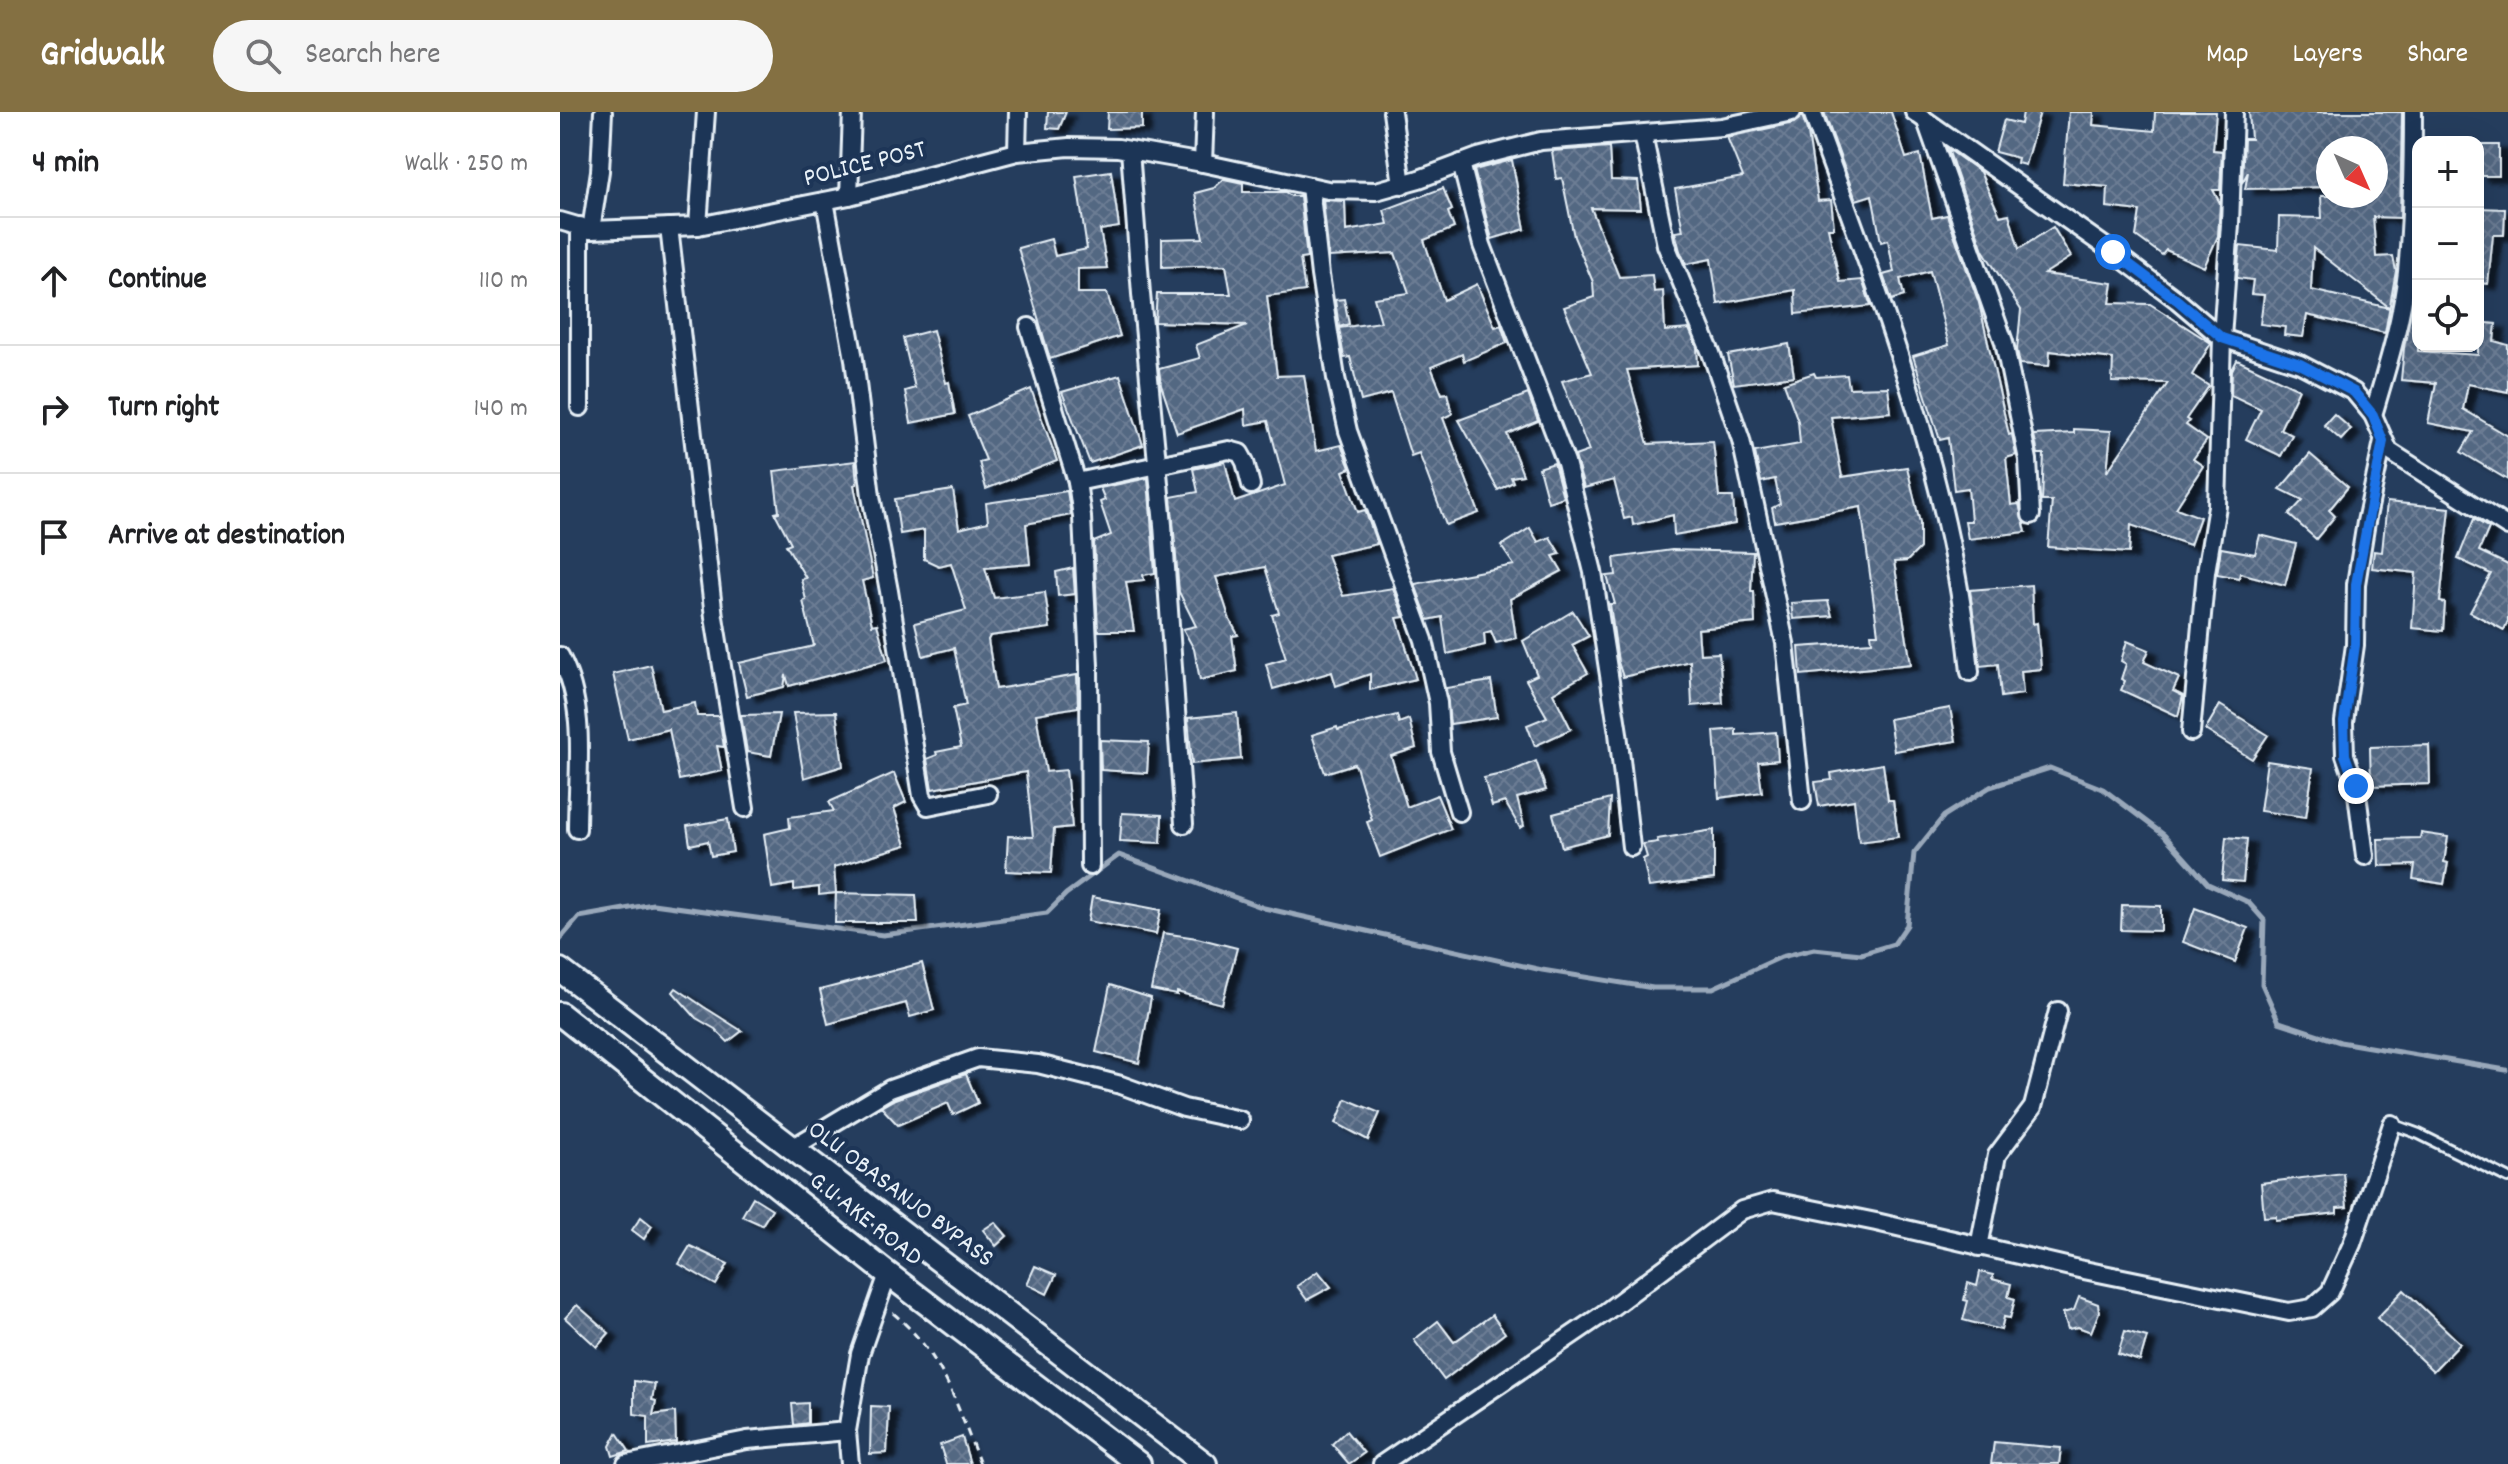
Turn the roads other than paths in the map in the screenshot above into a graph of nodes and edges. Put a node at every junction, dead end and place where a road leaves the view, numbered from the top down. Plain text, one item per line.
1 (603, 112) edge
2 (706, 112) edge
3 (852, 112) edge
4 (1018, 112) edge
5 (1205, 112) edge
6 (1392, 112) edge
7 (1792, 112) edge
8 (1812, 112) edge
9 (2234, 112) edge
10 (2413, 112) edge
11 (1920, 116) edge
12 (1643, 134) junction
13 (1130, 150) junction
14 (1017, 152) junction
15 (1203, 163) junction
16 (1461, 163) junction
17 (1402, 185) junction
18 (1310, 186) junction
19 (849, 196) junction
20 (825, 201) junction
21 (560, 221) edge
22 (698, 226) junction
23 (669, 227) junction
24 (585, 228) junction
25 (1029, 327) dead end
26 (2222, 338) junction
27 (580, 407) dead end
28 (2373, 415) junction
29 (2383, 441) junction
30 (1158, 464) junction
31 (1077, 482) junction
32 (1251, 485) dead end
33 (2031, 515) dead end
34 (2508, 527) edge
35 (560, 656) edge
36 (1970, 672) dead end
37 (2191, 732) dead end
38 (988, 794) dead end
39 (1802, 801) dead end
40 (745, 808) dead end
41 (1459, 812) dead end
42 (1184, 824) dead end
43 (577, 829) dead end
44 (1631, 847) dead end
45 (2365, 856) dead end
46 (1090, 866) dead end
47 (560, 970) edge
48 (2058, 1011) dead end
49 (560, 1014) edge
50 (1240, 1120) dead end
51 (2392, 1124) joint
52 (792, 1148) junction
53 (2508, 1178) edge
54 (1979, 1247) junction
55 (888, 1274) junction
56 (847, 1431) junction
57 (626, 1464) edge
58 (850, 1464) edge
59 (1139, 1464) edge
60 (1205, 1464) edge
61 (1382, 1464) edge

1 - 24 street
2 - 22 street
3 - 19 street
4 - 14 street
5 - 15 street
6 - 17 street
7 - 12 street, POLICE POST
8 - 36 street
9 - 26 street
10 - 28 street
11 - 26 street
11 - 33 street
12 - 16 street, POLICE POST
12 - 39 street
13 - 14 street, POLICE POST
13 - 15 street, POLICE POST
13 - 30 street
14 - 19 street, POLICE POST
15 - 18 street, POLICE POST
16 - 17 street, POLICE POST
16 - 44 street
17 - 18 street, POLICE POST
18 - 41 street
19 - 20 street, POLICE POST
20 - 22 street, POLICE POST
20 - 38 street
21 - 24 street, POLICE POST
22 - 23 street, POLICE POST
23 - 24 street, POLICE POST
23 - 40 street
24 - 27 street
25 - 31 street
26 - 28 street
26 - 37 street
28 - 29 street
29 - 34 street
29 - 45 street
30 - 31 street
30 - 32 street
30 - 42 street
31 - 46 street
35 - 43 street
47 - 52 main road, OLU OBASANJO BYPASS
48 - 54 street
49 - 55 main road, G.U AKE ROAD
50 - 52 street
51 - 53 lane
51 - 54 street
52 - 60 main road, OLU OBASANJO BYPASS
54 - 61 street
55 - 56 street
55 - 59 main road, G.U AKE ROAD
56 - 57 street
56 - 58 street

